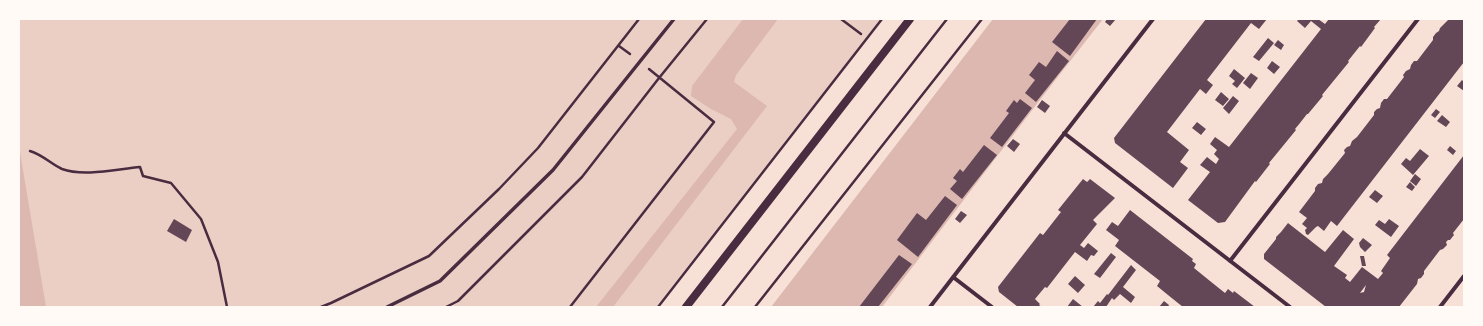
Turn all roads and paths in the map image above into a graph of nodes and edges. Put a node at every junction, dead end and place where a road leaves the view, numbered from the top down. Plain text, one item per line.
1 (639, 19) edge
2 (674, 19) edge
3 (707, 19) edge
4 (841, 19) edge
5 (882, 19) edge
6 (910, 19) edge
7 (947, 19) edge
8 (982, 19) edge
9 (1152, 19) edge
10 (1418, 19) edge
11 (861, 34) dead end
12 (619, 46) junction
13 (640, 61) junction
14 (659, 78) junction
15 (1064, 132) junction
16 (30, 151) dead end
17 (1230, 260) junction
18 (1464, 276) edge
19 (953, 277) junction
20 (227, 307) edge
21 (321, 307) edge
22 (387, 307) edge
23 (446, 307) edge
24 (570, 307) edge
25 (658, 307) edge
26 (686, 307) edge
27 (722, 307) edge
28 (755, 307) edge
29 (930, 307) edge
30 (992, 307) edge
31 (1290, 307) edge
32 (1440, 307) edge

1 - 12 path
2 - 13 street
3 - 14 path
4 - 11 path
5 - 25 path
6 - 26 main road
7 - 27 path
8 - 28 path
9 - 15 street
10 - 17 street
12 - 13 path
12 - 21 path
13 - 14 path
13 - 22 street
14 - 23 path
14 - 24 path
15 - 17 street
15 - 19 street
16 - 20 path
17 - 31 street
18 - 32 street
19 - 29 street
19 - 30 street

